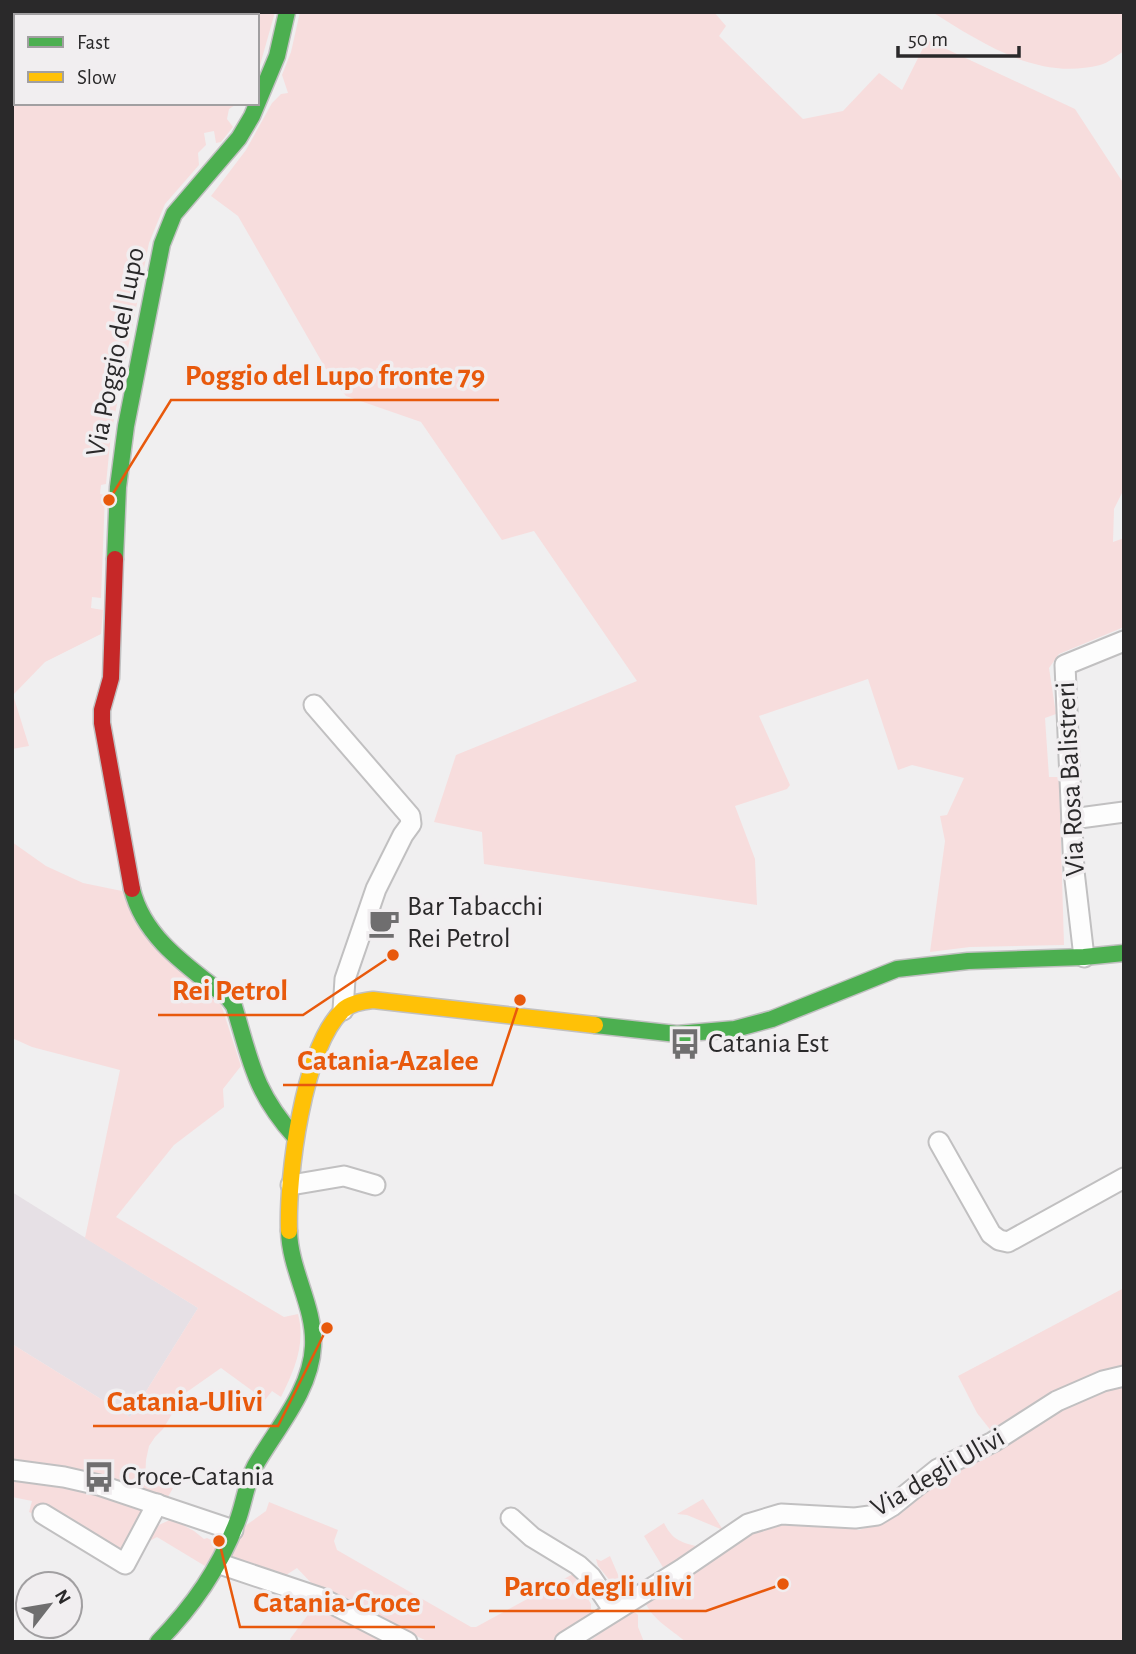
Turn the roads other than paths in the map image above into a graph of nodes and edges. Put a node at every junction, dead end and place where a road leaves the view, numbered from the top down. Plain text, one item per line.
1 (288, 12) edge
2 (259, 101) edge
3 (257, 105) edge
4 (1124, 641) edge
5 (314, 705) dead end
6 (1124, 812) edge
7 (1072, 819) junction
8 (1124, 953) edge
9 (1084, 957) junction
10 (343, 1010) junction
11 (295, 1137) junction
12 (939, 1142) dead end
13 (1124, 1178) edge
14 (291, 1185) junction
15 (375, 1185) dead end
16 (1124, 1376) edge
17 (12, 1470) edge
18 (157, 1504) junction
19 (43, 1514) dead end
20 (511, 1518) dead end
21 (233, 1530) junction
22 (220, 1564) junction
23 (614, 1611) junction
24 (573, 1640) edge
25 (158, 1642) edge
26 (407, 1642) edge

1 - 2 main road, Via Poggio del Lupo
3 - 11 main road, Via Poggio del Lupo
4 - 7 street, Via Rosa Balistreri
5 - 10 street
6 - 7 street
7 - 9 street, Via Rosa Balistreri
8 - 9 main road
9 - 10 main road
10 - 11 main road
11 - 14 main road
12 - 13 street
14 - 15 street
14 - 21 main road
16 - 23 street, Via degli Ulivi
17 - 18 street
18 - 19 street
18 - 21 street
20 - 23 street
21 - 22 main road
22 - 25 main road
22 - 26 street
23 - 24 street, Via degli Ulivi

